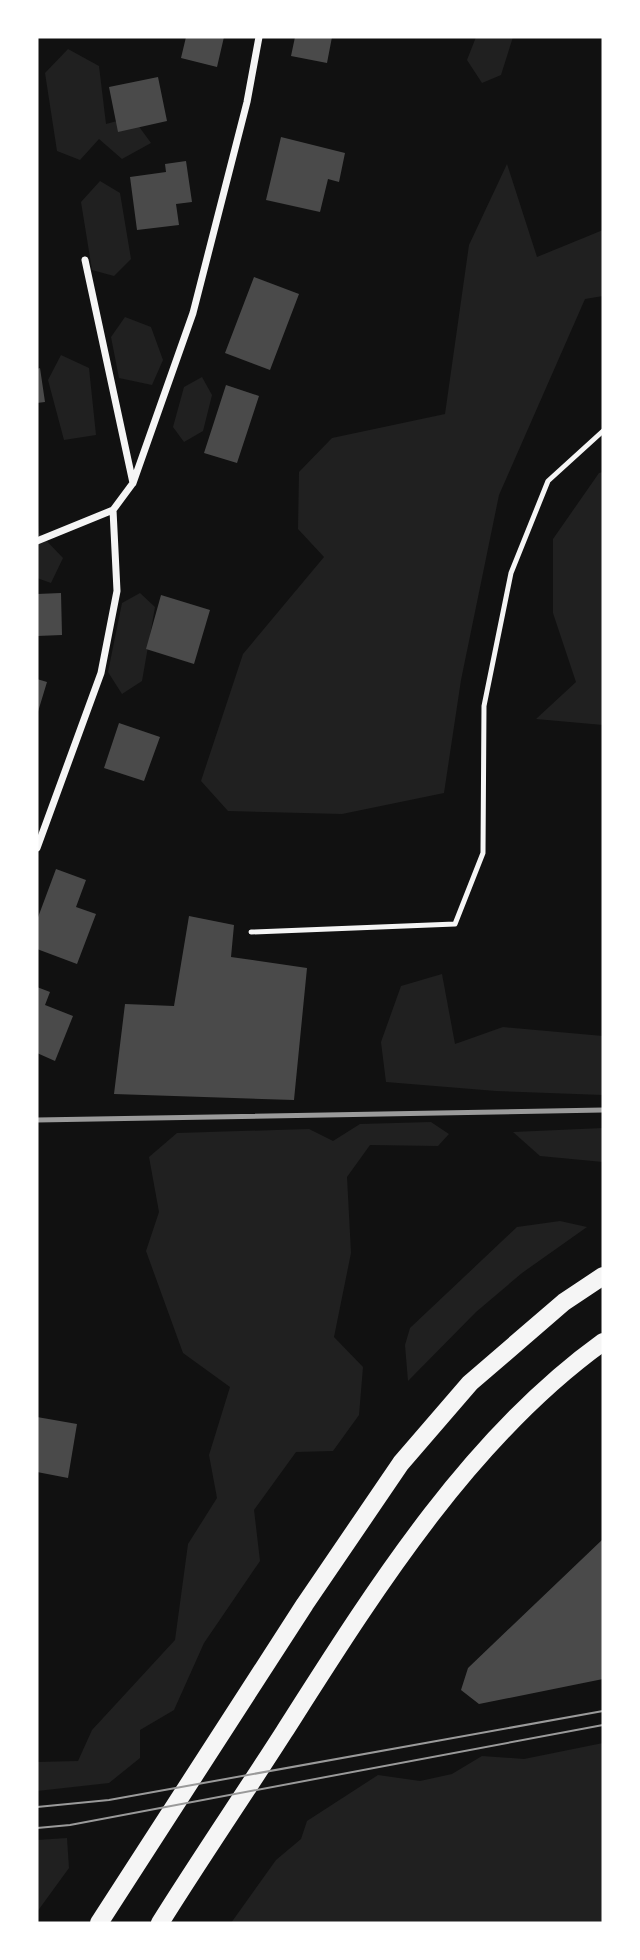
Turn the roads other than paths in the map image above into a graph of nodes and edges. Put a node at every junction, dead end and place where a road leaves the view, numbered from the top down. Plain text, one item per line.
1 (259, 37) edge
2 (85, 260) dead end
3 (603, 431) edge
4 (133, 484) junction
5 (113, 510) junction
6 (37, 541) edge
7 (37, 848) edge
8 (251, 932) dead end
9 (603, 1276) edge
10 (603, 1342) edge
11 (99, 1923) edge
12 (160, 1923) edge

1 - 4 street
2 - 4 street
3 - 8 lane
4 - 5 street
5 - 6 street
5 - 7 street
9 - 11 main road
10 - 12 main road

